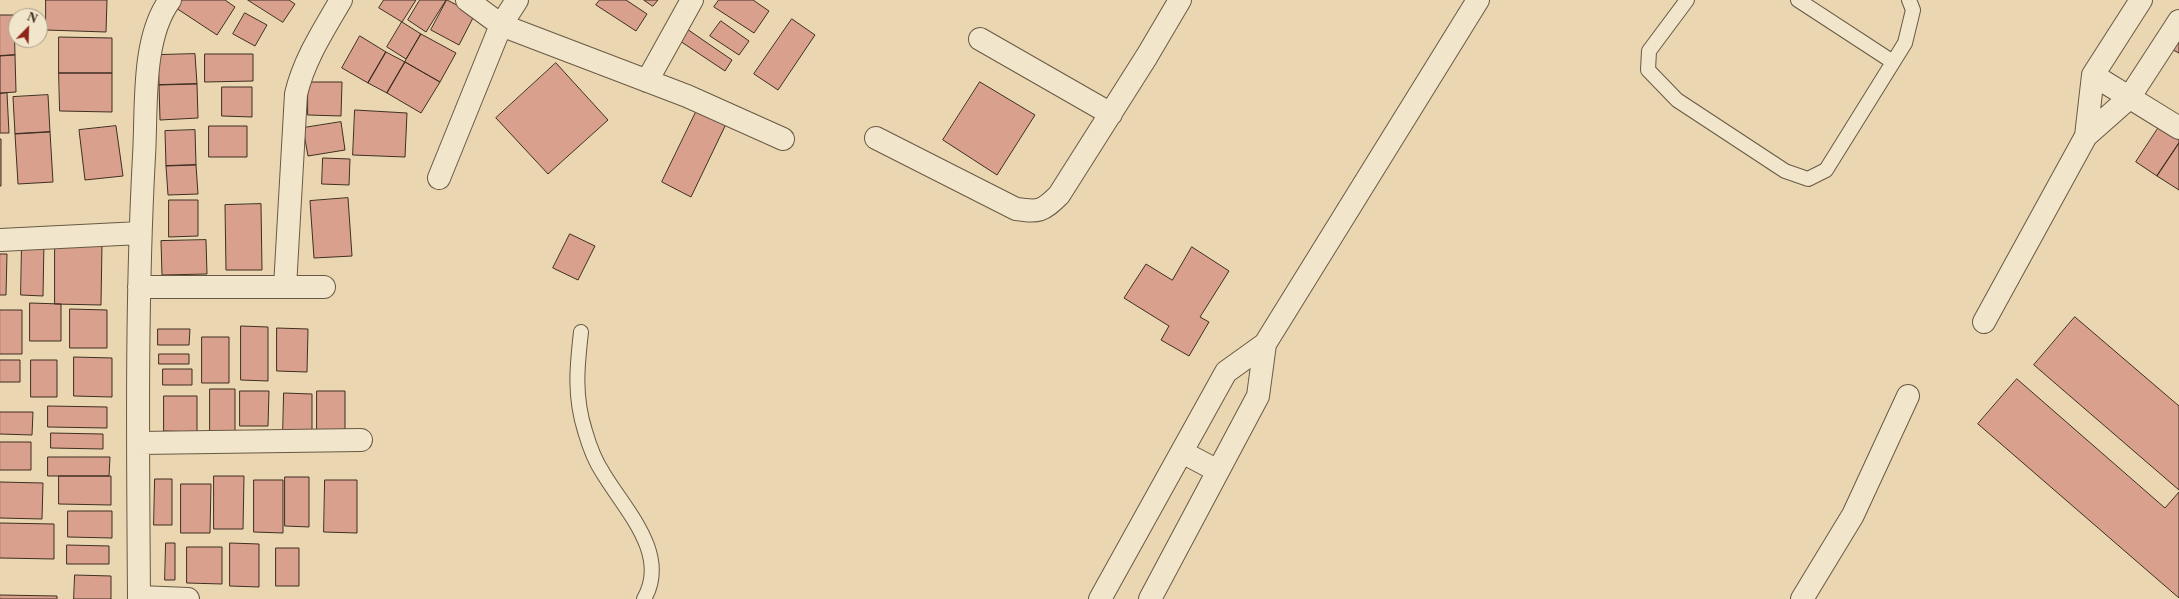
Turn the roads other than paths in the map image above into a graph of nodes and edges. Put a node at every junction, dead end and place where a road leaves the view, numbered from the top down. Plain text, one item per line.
1 (170, 0) edge
2 (341, 0) edge
3 (467, 0) edge
4 (517, 0) edge
5 (692, 0) edge
6 (1180, 0) edge
7 (1478, 0) edge
8 (1687, 0) edge
9 (1798, 0) edge
10 (1909, 0) edge
11 (2141, 0) edge
12 (2179, 21) edge
13 (502, 25) junction
14 (980, 39) dead end
15 (1893, 62) junction
16 (2093, 75) junction
17 (646, 81) junction
18 (2129, 98) junction
19 (1111, 114) junction
20 (2179, 128) edge
21 (2086, 136) junction
22 (876, 138) dead end
23 (783, 139) dead end
24 (439, 178) dead end
25 (140, 233) junction
26 (0, 240) edge
27 (139, 287) junction
28 (285, 287) junction
29 (324, 287) dead end
30 (1984, 322) dead end
31 (581, 332) dead end
32 (1264, 344) junction
33 (1908, 396) dead end
34 (361, 440) dead end
35 (139, 443) junction
36 (1182, 452) junction
37 (1218, 471) junction
38 (139, 598) edge
39 (188, 599) edge
40 (644, 599) edge
41 (1100, 599) edge
42 (1150, 599) edge
43 (1802, 599) edge

1 - 25 street
2 - 28 street
3 - 13 street
4 - 13 street
5 - 17 street
6 - 19 street
7 - 32 street
8 - 15 lane
9 - 15 lane
10 - 15 lane
11 - 16 street
12 - 18 street
13 - 17 street
13 - 24 street
14 - 19 street
16 - 18 street
16 - 21 street
17 - 23 street
18 - 20 street
18 - 21 street
19 - 22 street
21 - 30 street
25 - 26 street
25 - 27 street
27 - 28 street
27 - 35 street
28 - 29 street
31 - 40 lane
32 - 36 street
32 - 37 street
33 - 43 street
34 - 35 street
35 - 38 street
36 - 37 street
36 - 41 street
37 - 42 street
38 - 39 street

